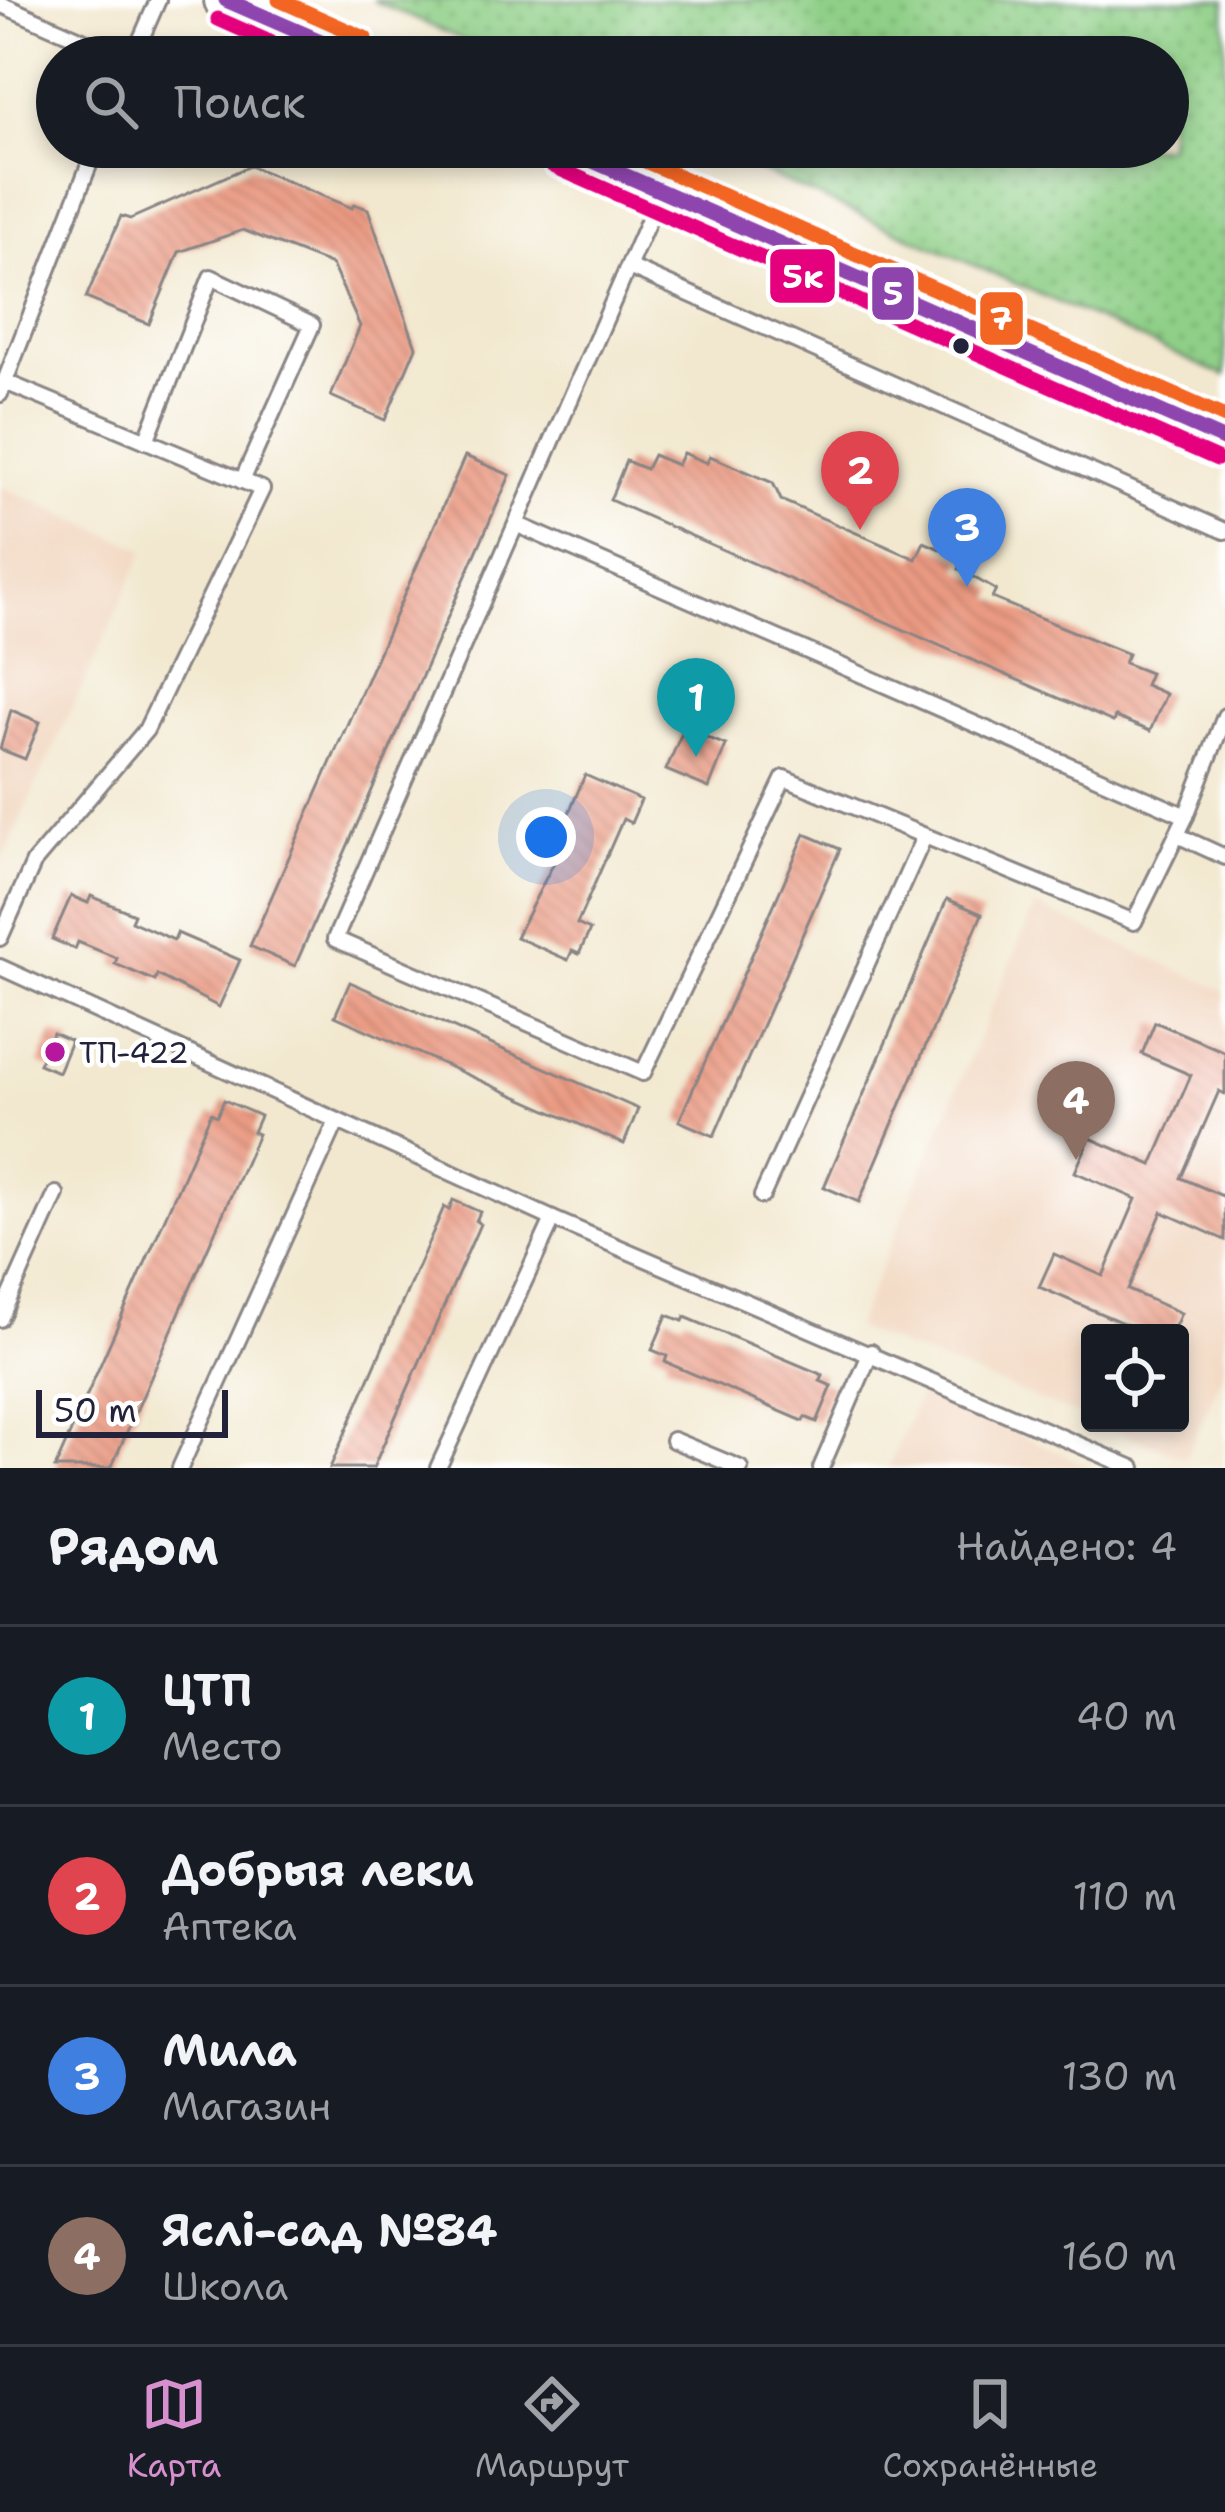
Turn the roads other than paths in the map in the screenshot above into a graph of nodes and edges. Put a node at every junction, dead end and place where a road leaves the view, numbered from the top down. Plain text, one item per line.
1 (158, 0) edge
2 (226, 0) edge
3 (0, 4) edge
4 (73, 36) edge
5 (143, 36) edge
6 (308, 36) edge
7 (88, 168) edge
8 (609, 168) edge
9 (661, 191) junction
10 (629, 267) junction
11 (2, 388) edge
12 (1225, 440) edge
13 (146, 441) junction
14 (242, 481) junction
15 (518, 525) junction
16 (1225, 531) edge
17 (1225, 716) edge
18 (1186, 816) junction
19 (1177, 835) junction
20 (924, 837) junction
21 (1225, 857) edge
22 (0, 938) edge
23 (0, 967) edge
24 (338, 1121) junction
25 (56, 1194) dead end
26 (762, 1196) dead end
27 (553, 1219) junction
28 (0, 1319) edge
29 (871, 1352) junction
30 (673, 1440) dead end
31 (180, 1468) edge
32 (438, 1468) edge
33 (740, 1468) edge
34 (821, 1468) edge
35 (1133, 1468) edge

1 - 5 lane
2 - 6 main road
3 - 4 lane
7 - 11 lane
8 - 9 main road
9 - 10 lane
9 - 12 main road
10 - 15 lane
10 - 16 lane
11 - 13 lane
13 - 14 lane
13 - 14 lane
14 - 22 lane
15 - 18 lane
15 - 20 lane
17 - 18 lane
18 - 19 lane
19 - 20 lane
19 - 21 lane
20 - 26 lane
23 - 24 lane
24 - 27 lane
24 - 31 lane
25 - 28 lane
27 - 29 lane
27 - 32 lane
29 - 34 lane
29 - 35 lane
30 - 33 lane

